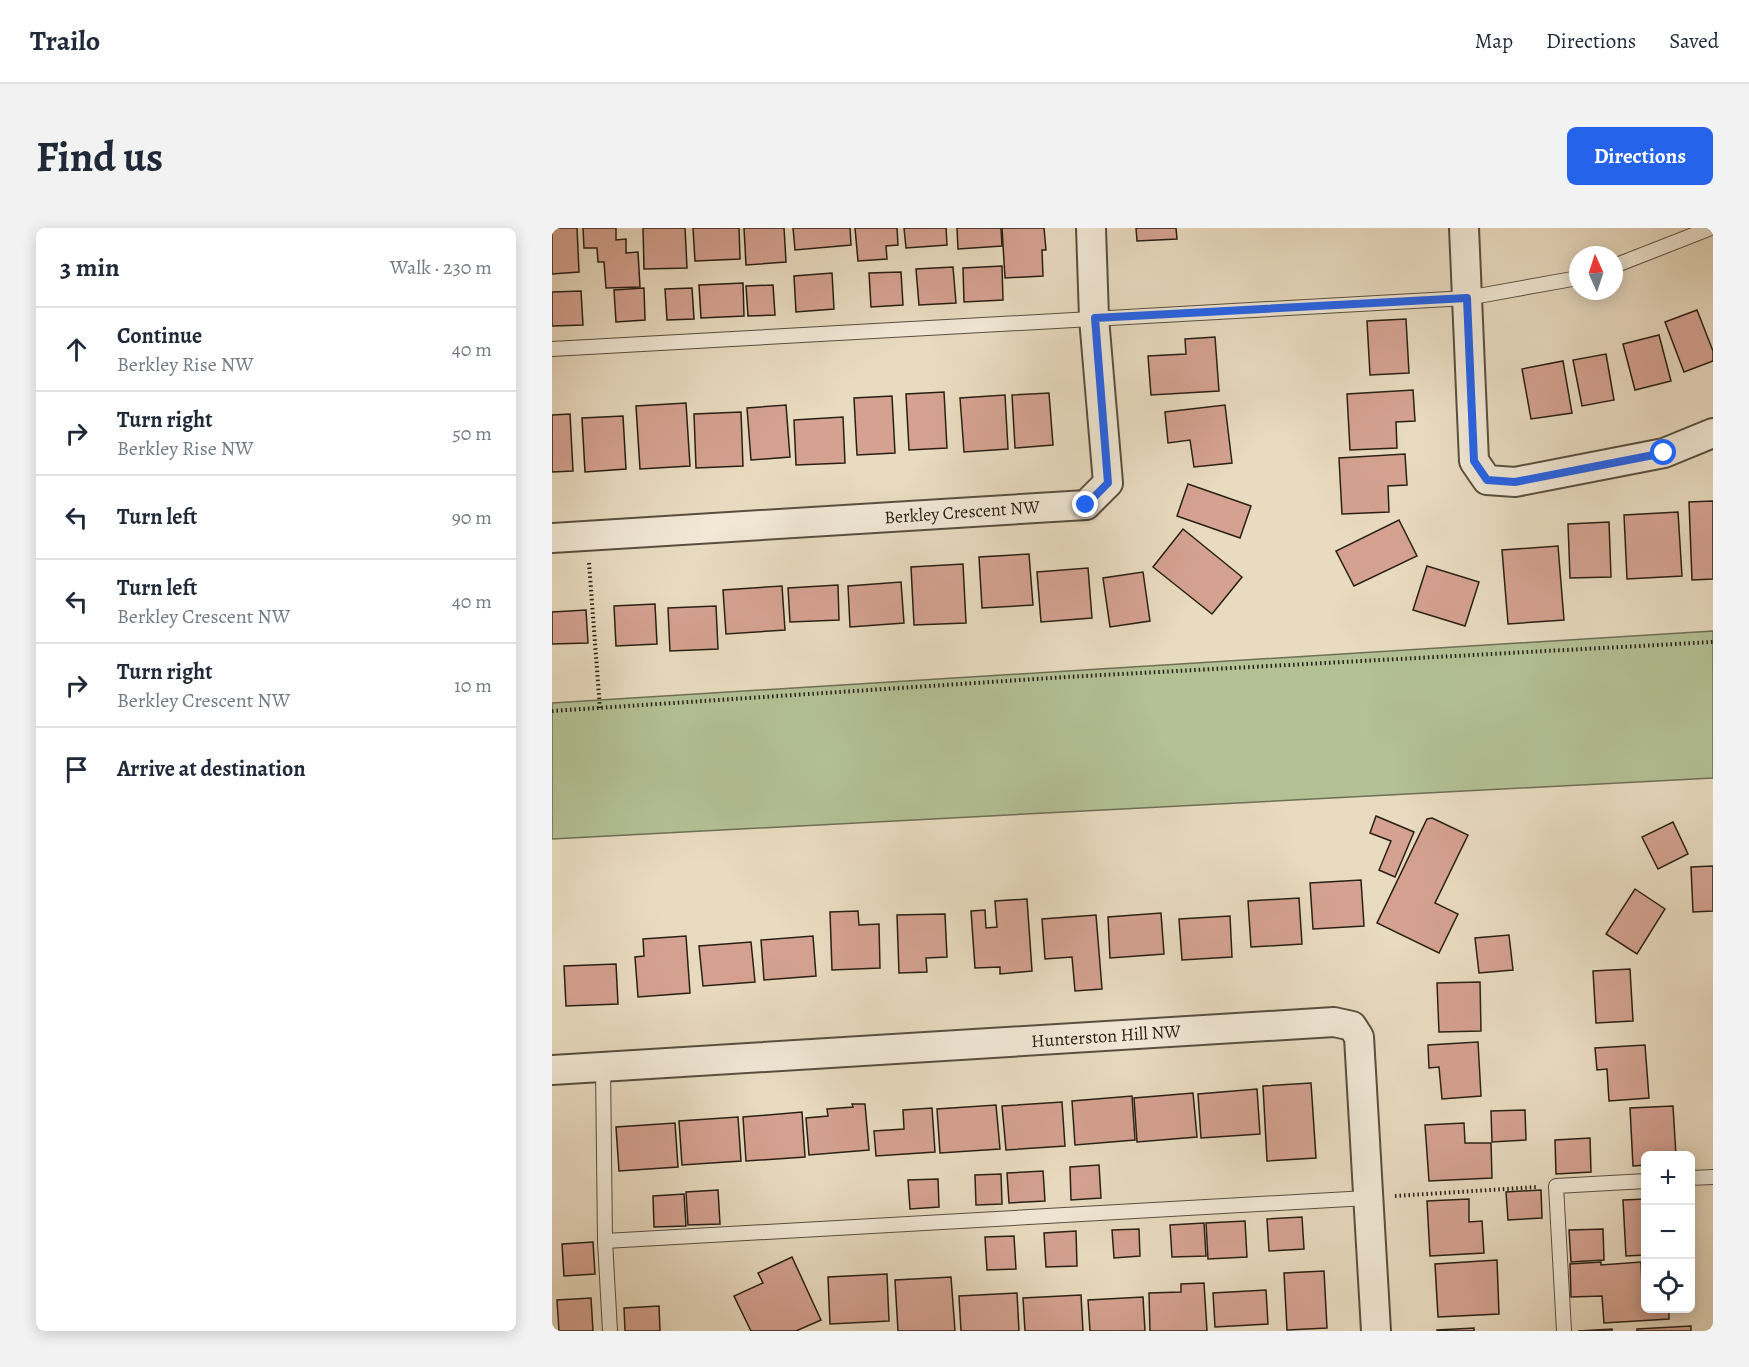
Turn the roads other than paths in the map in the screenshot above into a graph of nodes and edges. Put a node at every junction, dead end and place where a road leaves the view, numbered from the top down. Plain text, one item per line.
1 (1091, 228) edge
2 (1464, 228) edge
3 (1711, 228) edge
4 (1623, 262) edge
5 (1569, 280) edge
6 (1467, 298) junction
7 (1095, 318) junction
8 (552, 349) edge
9 (1713, 433) edge
10 (552, 538) edge
11 (603, 1067) junction
12 (552, 1070) edge
13 (1713, 1177) edge
14 (1695, 1178) edge
15 (1641, 1181) edge
16 (1368, 1198) junction
17 (605, 1241) junction
18 (610, 1331) edge
19 (1376, 1331) edge
20 (1564, 1331) edge

1 - 7 street, Berkley Crescent NW
2 - 6 street
3 - 4 lane
5 - 6 lane
6 - 7 lane
6 - 9 street
7 - 8 lane
7 - 10 street, Berkley Crescent NW
11 - 12 street, Hunterston Hill NW
11 - 16 street, Hunterston Hill NW
11 - 17 lane
13 - 14 lane
15 - 20 lane
16 - 17 lane
16 - 19 street, Hunterston Hill NW
17 - 18 lane

